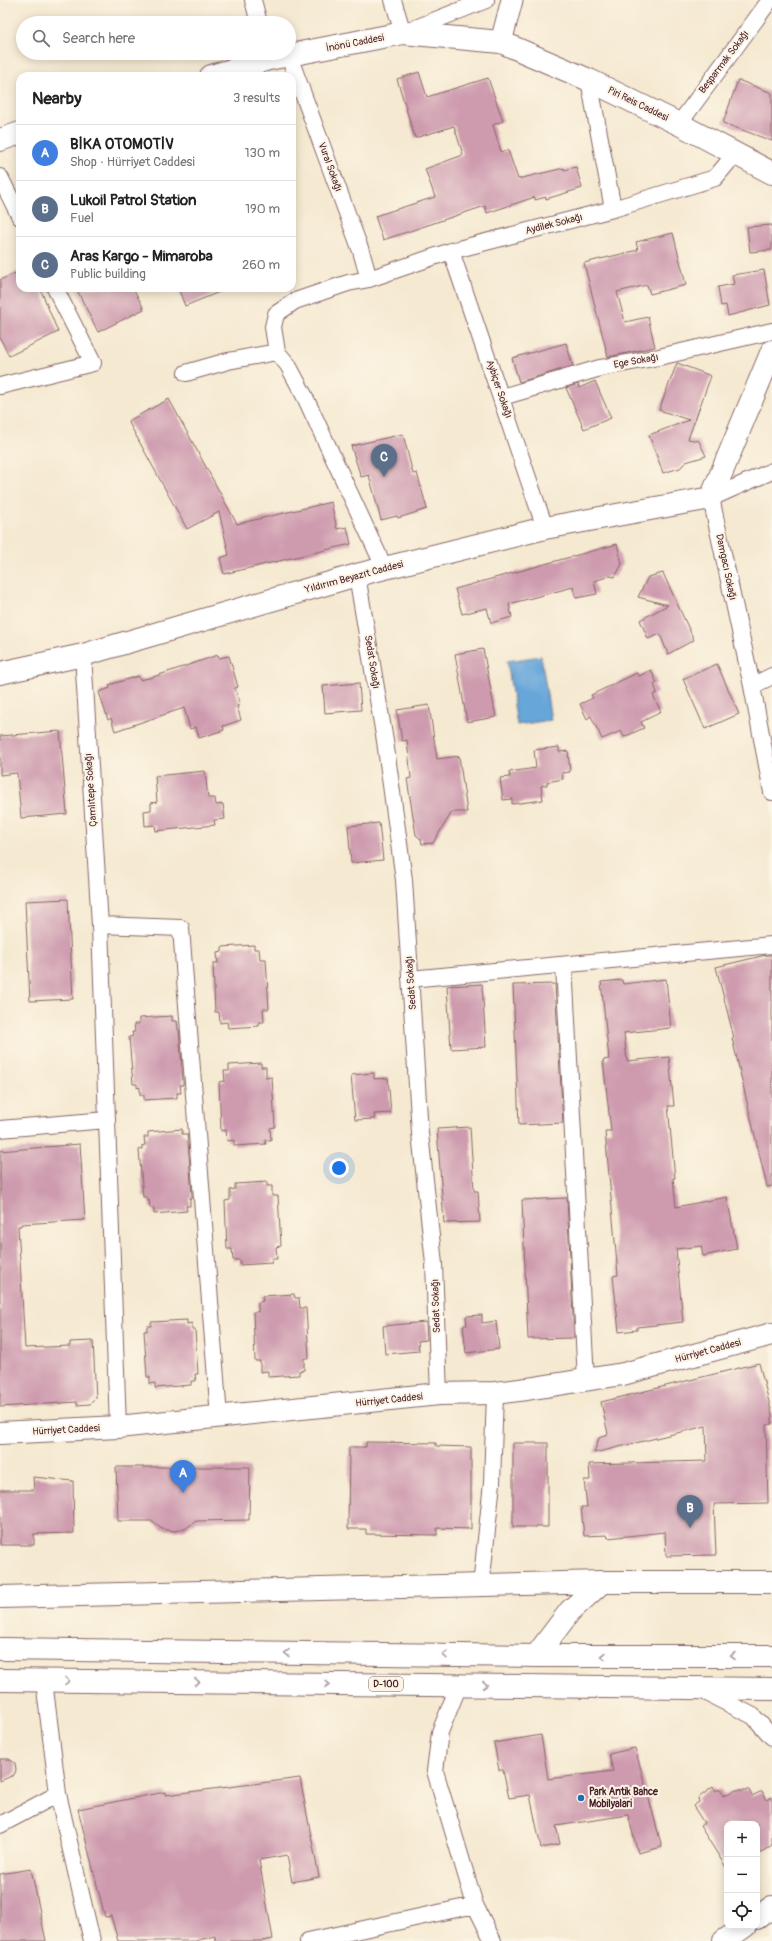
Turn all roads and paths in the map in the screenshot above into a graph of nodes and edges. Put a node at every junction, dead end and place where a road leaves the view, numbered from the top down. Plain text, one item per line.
1 (253, 0) edge
2 (393, 0) edge
3 (486, 0) edge
4 (512, 0) edge
5 (770, 0) edge
6 (257, 16) edge
7 (403, 33) junction
8 (501, 42) junction
9 (296, 52) edge
10 (262, 60) edge
11 (277, 60) edge
12 (224, 72) edge
13 (282, 72) edge
14 (589, 80) junction
15 (296, 104) edge
16 (679, 124) junction
17 (16, 134) edge
18 (0, 140) edge
19 (735, 154) junction
20 (772, 174) edge
21 (0, 177) edge
22 (16, 209) edge
23 (613, 209) junction
24 (451, 251) junction
25 (369, 279) junction
26 (58, 292) edge
27 (772, 332) edge
28 (772, 351) edge
29 (278, 352) junction
30 (186, 373) dead end
31 (0, 386) edge
32 (502, 397) junction
33 (772, 471) edge
34 (711, 498) junction
35 (545, 528) junction
36 (385, 569) junction
37 (357, 575) junction
38 (83, 655) junction
39 (0, 673) edge
40 (772, 676) edge
41 (752, 686) junction
42 (758, 720) junction
43 (772, 728) edge
44 (772, 792) edge
45 (100, 925) junction
46 (772, 945) edge
47 (564, 965) junction
48 (410, 979) junction
49 (107, 1120) junction
50 (0, 1129) edge
51 (772, 1334) edge
52 (586, 1380) junction
53 (496, 1393) junction
54 (439, 1394) junction
55 (220, 1417) junction
56 (118, 1427) junction
57 (0, 1433) edge
58 (602, 1582) junction
59 (772, 1582) edge
60 (481, 1586) junction
61 (0, 1597) edge
62 (0, 1649) edge
63 (536, 1656) junction
64 (772, 1656) edge
65 (0, 1680) edge
66 (44, 1681) junction
67 (459, 1685) junction
68 (697, 1688) junction
69 (772, 1689) edge
70 (772, 1737) edge
71 (58, 1794) junction
72 (0, 1825) edge
73 (475, 1905) junction
74 (772, 1907) edge
75 (760, 1916) edge
76 (741, 1929) edge
77 (92, 1941) edge
78 (308, 1941) edge
79 (493, 1941) edge
80 (724, 1941) edge

1 - 6 street
2 - 7 street
3 - 7 street
4 - 8 street
5 - 16 street, Beşparmak Sokağı
7 - 8 main road, İnönü Caddesi
7 - 9 main road, İnönü Caddesi
8 - 14 main road, Piri Reis Caddesi
10 - 12 main road, İnönü Caddesi
11 - 13 street, Vural Sokağı
14 - 16 main road, Piri Reis Caddesi
14 - 23 street
15 - 25 street, Vural Sokağı
16 - 19 main road, Piri Reis Caddesi
17 - 18 main road
19 - 20 main road, Piri Reis Caddesi
19 - 23 street, Aydilek Sokağı
21 - 22 street
23 - 24 street, Aydilek Sokağı
24 - 25 street, Aydilek Sokağı
24 - 32 street, Aybiçer Sokağı
25 - 29 street, Aydilek Sokağı
26 - 31 street
27 - 32 street, Ege Sokağı
28 - 34 main road
29 - 30 street
29 - 36 street
32 - 35 street, Aybiçer Sokağı
33 - 34 street
34 - 35 main road, Yıldırım Beyazıt Caddesi
34 - 41 street, Damgacı Sokağı
35 - 36 main road, Yıldırım Beyazıt Caddesi
36 - 37 main road, Yıldırım Beyazıt Caddesi
37 - 38 main road, Yıldırım Beyazıt Caddesi
37 - 48 street, Sedat Sokağı
38 - 39 main road, Yıldırım Beyazıt Caddesi
38 - 45 street, Çamlıtepe Sokağı
40 - 41 street
41 - 42 street, Damgacı Sokağı
42 - 43 street
42 - 44 street, Damgacı Sokağı
45 - 49 street, Çamlıtepe Sokağı
45 - 55 street
46 - 47 street
47 - 48 street
47 - 52 street
48 - 54 street, Sedat Sokağı
49 - 50 street
49 - 56 street, Çamlıtepe Sokağı
51 - 52 main road, Hürriyet Caddesi
52 - 53 main road, Hürriyet Caddesi
53 - 54 main road, Hürriyet Caddesi
53 - 60 street
54 - 55 main road, Hürriyet Caddesi
55 - 56 main road, Hürriyet Caddesi
56 - 57 main road, Hürriyet Caddesi
58 - 59 main road
58 - 60 main road
58 - 63 main road
60 - 61 main road
63 -> 62 main road
64 -> 63 main road
65 - 66 main road, D-100
66 -> 67 main road, D-100
66 - 71 street
67 -> 68 main road, D-100
67 - 73 street
68 - 69 main road, D-100
68 - 70 street
71 - 72 street
71 - 77 street
73 - 78 street
73 - 79 street
74 - 75 main road
76 - 80 main road

